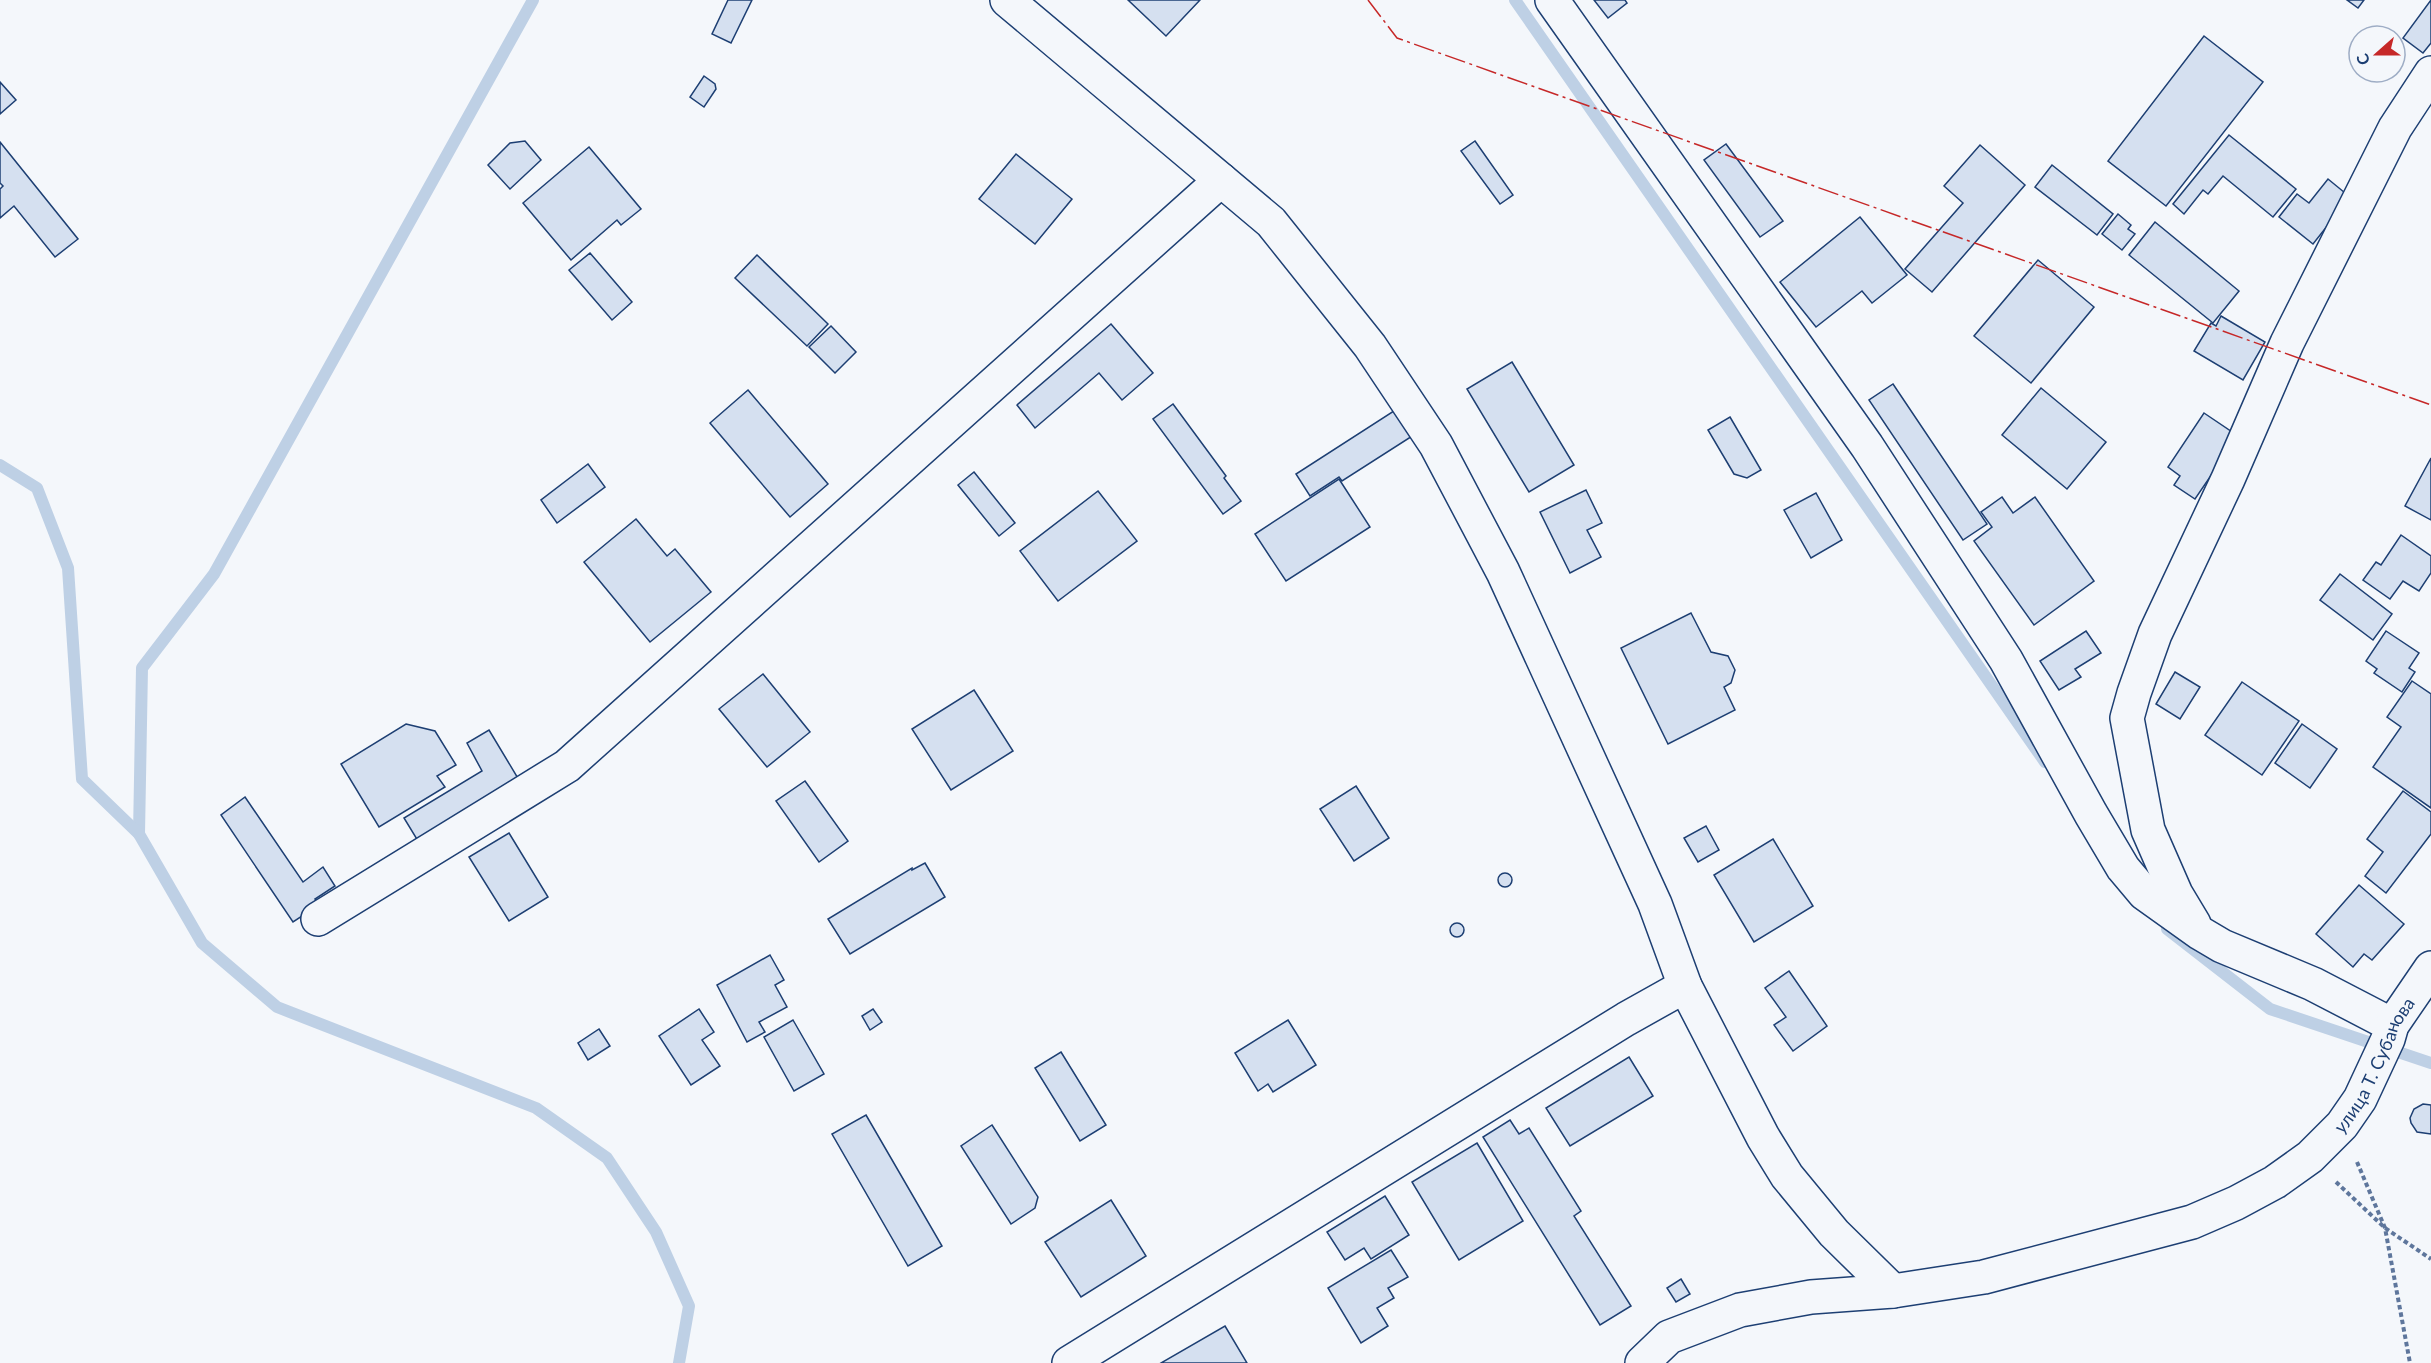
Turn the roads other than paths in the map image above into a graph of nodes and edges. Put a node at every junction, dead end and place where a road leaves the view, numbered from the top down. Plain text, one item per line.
1 (1007, 0) edge
2 (1552, 0) edge
3 (2431, 73) edge
4 (1221, 180) junction
5 (318, 919) dead end
6 (2200, 933) junction
7 (2427, 983) edge
8 (1685, 986) junction
9 (2390, 1032) junction
10 (1893, 1291) junction
11 (1069, 1363) edge
12 (1642, 1363) edge

1 - 4 street
2 - 6 street
3 - 6 street
4 - 5 street
4 - 8 street
6 - 9 street
7 - 9 street, улица Т. Субанова
8 - 10 street
8 - 11 street
9 - 10 street, улица Т. Субанова
10 - 12 street, улица Т. Субанова

